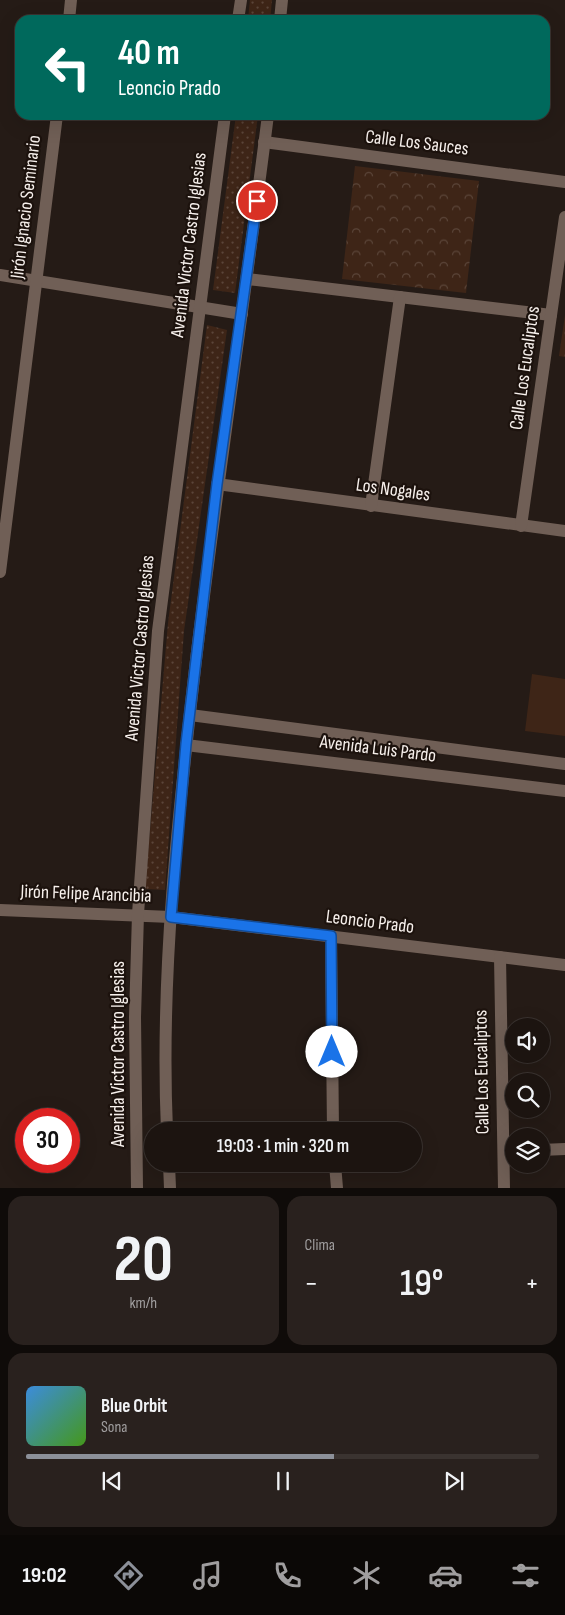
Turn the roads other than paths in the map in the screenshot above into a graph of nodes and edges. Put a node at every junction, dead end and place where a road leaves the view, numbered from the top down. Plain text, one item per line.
1 (71, 0) edge
2 (240, 0) edge
3 (282, 0) edge
4 (70, 15) edge
5 (238, 15) edge
6 (280, 15) edge
7 (56, 120) edge
8 (224, 120) edge
9 (267, 120) edge
10 (264, 142) junction
11 (565, 182) edge
12 (565, 216) edge
13 (0, 275) edge
14 (247, 279) junction
15 (36, 280) junction
16 (400, 297) junction
17 (200, 307) junction
18 (242, 314) junction
19 (551, 315) junction
20 (217, 484) junction
21 (371, 506) junction
22 (521, 526) junction
23 (565, 531) edge
24 (0, 572) edge
25 (190, 715) junction
26 (186, 744) junction
27 (565, 764) edge
28 (565, 791) edge
29 (0, 910) edge
30 (138, 914) junction
31 (171, 917) junction
32 (331, 936) junction
33 (500, 957) junction
34 (565, 965) edge
35 (167, 1122) edge
36 (333, 1122) edge
37 (507, 1128) edge
38 (565, 1149) edge
39 (550, 1150) edge
40 (169, 1172) edge
41 (336, 1172) edge
42 (506, 1173) edge
43 (137, 1188) edge
44 (170, 1188) edge
45 (337, 1188) edge
46 (504, 1188) edge

1 - 4 street
2 - 5 street
3 - 6 street
7 - 15 street, Jirón Ignacio Seminario
8 - 17 street, Avenida Victor Castro Iglesias
9 - 10 street
10 - 11 street, Calle Los Sauces
10 - 14 street
12 - 19 street, Calle Los Eucaliptos
13 - 15 street
14 - 16 street
14 - 18 street
15 - 17 street
15 - 24 street, Jirón Ignacio Seminario
16 - 19 street
16 - 21 street
17 - 18 street
17 - 30 street, Avenida Victor Castro Iglesias
18 - 20 street
19 - 22 street, Calle Los Eucaliptos
20 - 21 street, Los Nogales
20 - 25 street
21 - 22 street, Los Nogales
22 - 23 street, Los Nogales
25 - 26 street
25 - 27 street, Avenida Luis Pardo
26 - 28 street, Avenida Luis Pardo
26 - 31 street
29 - 30 street, Jirón Felipe Arancibia
30 - 31 street, Jirón Felipe Arancibia
30 - 43 street, Avenida Victor Castro Iglesias
31 - 32 street, Leoncio Prado
31 - 35 street
32 - 33 street, Leoncio Prado
32 - 36 street
33 - 34 street, Leoncio Prado
33 - 37 street, Calle Los Eucaliptos
38 - 39 street
40 - 44 street
41 - 45 street
42 - 46 street, Calle Los Eucaliptos

